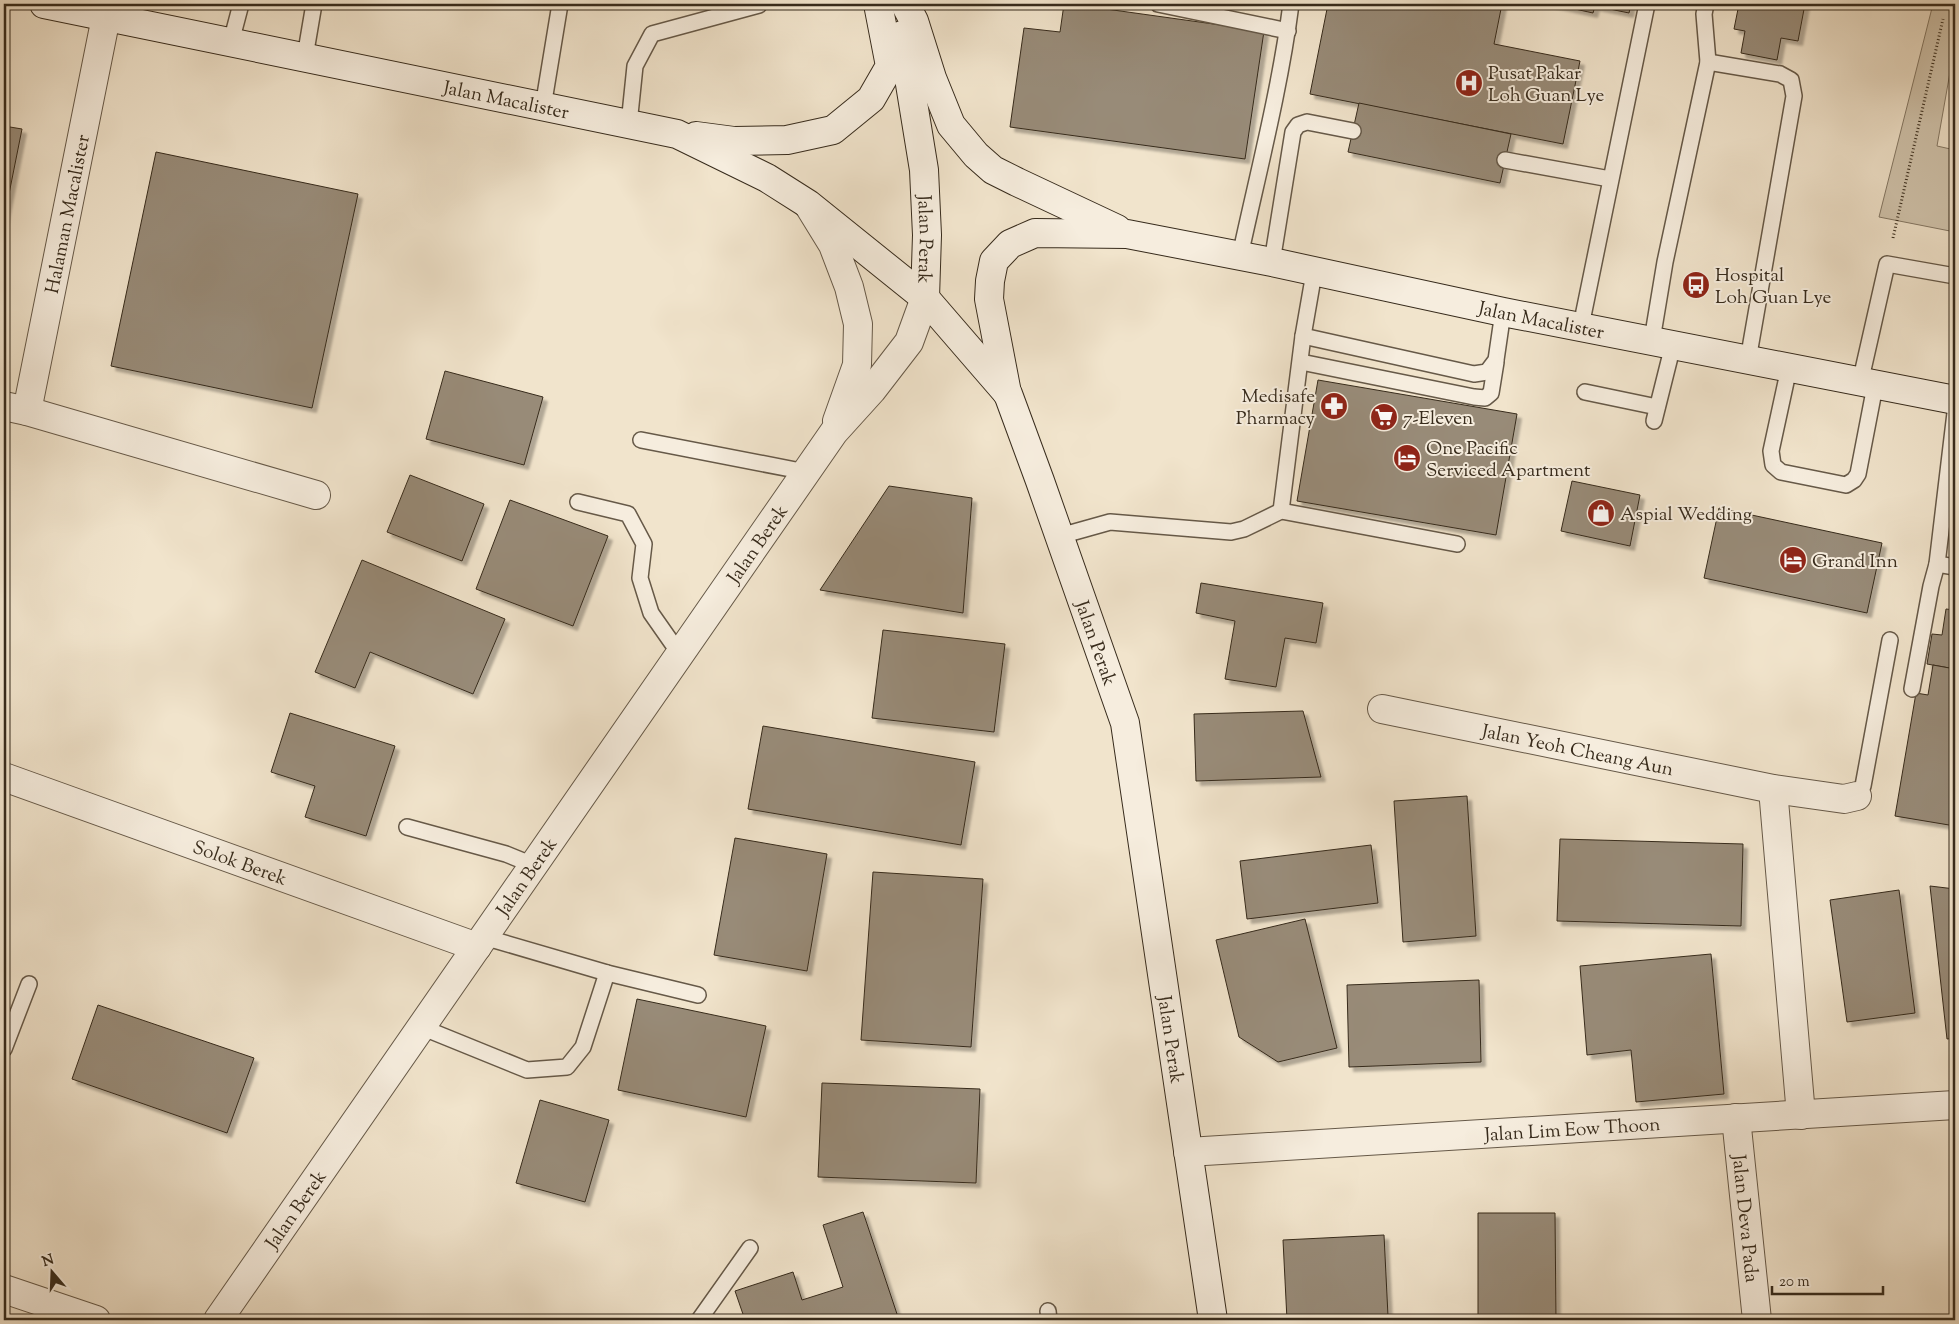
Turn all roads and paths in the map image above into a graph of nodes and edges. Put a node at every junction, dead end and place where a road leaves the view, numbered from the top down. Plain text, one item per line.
1 (44, 4) edge
2 (241, 4) edge
3 (314, 4) edge
4 (560, 4) edge
5 (878, 4) edge
6 (896, 4) edge
7 (906, 4) edge
8 (1158, 4) edge
9 (1291, 4) edge
10 (1647, 4) edge
11 (1706, 4) edge
12 (759, 5) dead end
13 (106, 17) junction
14 (1943, 19) dead end
15 (1288, 31) junction
16 (231, 42) junction
17 (305, 57) junction
18 (1708, 62) junction
19 (543, 107) junction
20 (629, 124) junction
21 (1353, 130) dead end
22 (677, 134) junction
23 (1505, 160) dead end
24 (1610, 179) junction
25 (808, 204) junction
26 (1127, 234) junction
27 (1240, 256) junction
28 (1272, 262) junction
29 (1887, 264) junction
30 (1314, 272) junction
31 (1955, 276) edge
32 (925, 298) junction
33 (1503, 312) junction
34 (1581, 326) junction
35 (1303, 336) junction
36 (1662, 342) junction
37 (1496, 360) junction
38 (1748, 360) junction
39 (1301, 362) junction
40 (1789, 368) junction
41 (1867, 384) junction
42 (1585, 392) dead end
43 (1008, 394) junction
44 (1955, 400) edge
45 (16, 408) edge
46 (1955, 413) edge
47 (834, 432) junction
48 (642, 440) dead end
49 (806, 472) junction
50 (316, 495) dead end
51 (578, 502) dead end
52 (1281, 511) junction
53 (1060, 536) junction
54 (1457, 544) dead end
55 (1937, 564) junction
56 (1955, 567) edge
57 (1890, 640) dead end
58 (681, 652) junction
59 (1912, 689) dead end
60 (1382, 709) dead end
61 (4, 777) edge
62 (1773, 789) junction
63 (1857, 796) joint
64 (407, 827) dead end
65 (533, 866) junction
66 (480, 942) junction
67 (606, 973) junction
68 (29, 984) dead end
69 (698, 995) dead end
70 (421, 1027) junction
71 (4, 1049) edge
72 (1955, 1106) edge
73 (1801, 1115) junction
74 (1736, 1118) junction
75 (1188, 1152) junction
76 (750, 1248) dead end
77 (4, 1289) edge
78 (96, 1320) edge
79 (218, 1320) edge
80 (698, 1320) edge
81 (1213, 1320) edge
82 (1757, 1320) edge

1 - 13 street, Jalan Macalister
2 - 16 lane
3 - 17 lane
4 - 19 lane
5 - 22 street
6 - 32 street, Jalan Perak
7 - 26 street
8 - 15 lane
9 - 15 lane
10 - 24 lane
11 - 18 lane
12 - 20 lane
13 - 16 street, Jalan Macalister
13 - 45 street, Halaman Macalister
14 - 29 path
15 - 27 lane
16 - 17 street, Jalan Macalister
17 - 19 street, Jalan Macalister
18 - 36 lane
18 - 38 lane
19 - 20 street, Jalan Macalister
20 - 22 street, Jalan Macalister
21 - 28 lane
22 - 25 street, Jalan Macalister
23 - 24 lane
24 - 34 lane
25 - 32 street, Jalan Macalister
25 - 47 street, Jalan Berek
26 - 27 street, Jalan Macalister
26 - 43 street
27 - 28 street, Jalan Macalister
28 - 30 street, Jalan Macalister
29 - 31 lane
29 - 41 lane
30 - 33 street, Jalan Macalister
30 - 35 lane
32 - 43 street, Jalan Perak
32 - 47 street, Jalan Berek
33 - 34 street, Jalan Macalister
33 - 37 lane
34 - 36 street, Jalan Macalister
35 - 37 lane
35 - 39 lane
36 - 38 street, Jalan Macalister
36 - 42 lane
37 - 39 lane
38 - 40 street, Jalan Macalister
39 - 52 lane
40 - 41 street, Jalan Macalister
40 - 41 lane
41 - 44 street, Jalan Macalister
43 - 53 street, Jalan Perak
45 - 50 street, Halaman Macalister
46 - 55 lane
47 - 49 street, Jalan Berek
48 - 49 lane
49 - 58 street, Jalan Berek
51 - 58 lane
52 - 53 lane
52 - 54 lane
53 - 75 street, Jalan Perak
55 - 56 lane
55 - 59 lane
57 - 63 lane
58 - 65 street, Jalan Berek
60 - 62 street, Jalan Yeoh Cheang Aun
61 - 66 street, Solok Berek
62 - 63 street, Jalan Yeoh Cheang Aun
62 - 73 street
64 - 65 lane
65 - 66 street, Jalan Berek
66 - 67 lane
66 - 70 street, Jalan Berek
67 - 69 lane
67 - 70 lane
68 - 71 lane
70 - 79 street, Jalan Berek
72 - 73 street, Jalan Lim Eow Thoon
73 - 74 street, Jalan Lim Eow Thoon
74 - 75 street, Jalan Lim Eow Thoon
74 - 82 street, Jalan Deva Pada
75 - 81 street, Jalan Perak
76 - 80 lane
77 - 78 street

